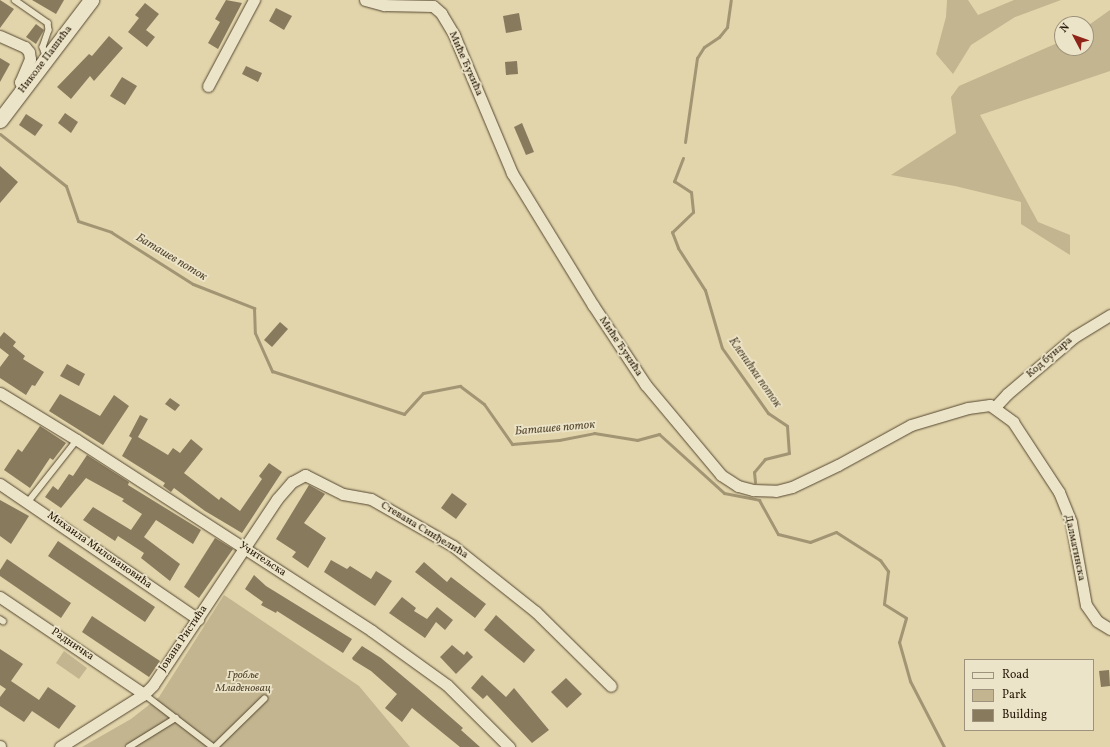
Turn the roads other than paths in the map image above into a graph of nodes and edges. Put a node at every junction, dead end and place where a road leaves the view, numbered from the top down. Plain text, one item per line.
1 (15, 0) edge
2 (91, 0) edge
3 (254, 0) edge
4 (365, 0) edge
5 (434, 3) edge
6 (0, 36) edge
7 (47, 58) junction
8 (208, 86) dead end
9 (24, 90) junction
10 (0, 120) edge
11 (1110, 315) edge
12 (0, 393) edge
13 (995, 407) junction
14 (77, 440) junction
15 (0, 484) edge
16 (277, 499) joint
17 (28, 502) junction
18 (245, 549) junction
19 (0, 597) edge
20 (198, 620) junction
21 (1110, 629) edge
22 (611, 686) dead end
23 (144, 694) junction
24 (264, 699) dead end
25 (176, 718) junction
26 (60, 747) edge
27 (129, 747) edge
28 (214, 747) edge
29 (509, 747) edge

1 - 7 lane
2 - 7 street, Николе Пашића
3 - 8 street
4 - 5 street, Миће Ђукића
5 - 13 street, Миће Ђукића
6 - 9 street
7 - 9 street, Николе Пашића
9 - 10 street, Николе Пашића
11 - 13 street, Код бунара
12 - 14 street, Учитељска
13 - 21 street, Далматинска
14 - 17 lane
14 - 18 street, Учитељска
15 - 17 street, Михаила Миловановића
16 - 18 street, Јована Ристића
16 - 22 street, Стевана Синђелића
17 - 20 street, Михаила Миловановића
18 - 20 street, Јована Ристића
18 - 29 street, Учитељска
19 - 23 street, Радничка
20 - 23 street, Јована Ристића
23 - 25 lane
23 - 26 street, Јована Ристића
24 - 28 lane
25 - 27 lane
25 - 28 lane

